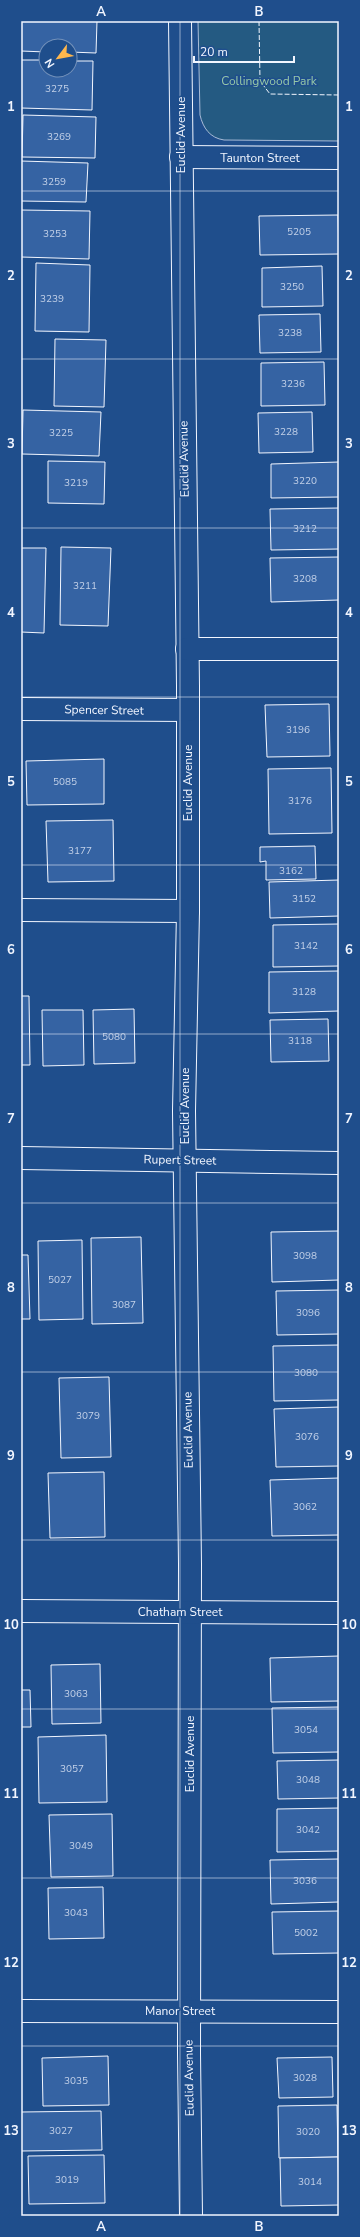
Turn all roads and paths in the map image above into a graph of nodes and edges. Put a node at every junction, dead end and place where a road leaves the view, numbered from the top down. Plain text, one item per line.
1 (180, 21) edge
2 (181, 157) junction
3 (339, 158) edge
4 (186, 649) junction
5 (339, 649) edge
6 (21, 709) edge
7 (188, 710) junction
8 (21, 910) edge
9 (188, 911) junction
10 (21, 1158) edge
11 (185, 1161) junction
12 (339, 1162) edge
13 (21, 1611) edge
14 (190, 1613) junction
15 (339, 1613) edge
16 (21, 2011) edge
17 (189, 2011) junction
18 (339, 2012) edge
19 (191, 2216) edge

1 - 2 street, Euclid Avenue
2 - 3 street, Taunton Street
2 - 4 street, Euclid Avenue
4 - 5 street
4 - 7 street, Euclid Avenue
6 - 7 street, Spencer Street
7 - 9 street, Euclid Avenue
8 - 9 street
9 - 11 street, Euclid Avenue
10 - 11 street, Rupert Street
11 - 12 street, Rupert Street
11 - 14 street, Euclid Avenue
13 - 14 street, Chatham Street
14 - 15 street, Chatham Street
14 - 17 street, Euclid Avenue
16 - 17 street, Manor Street
17 - 18 street, Manor Street
17 - 19 street, Euclid Avenue

